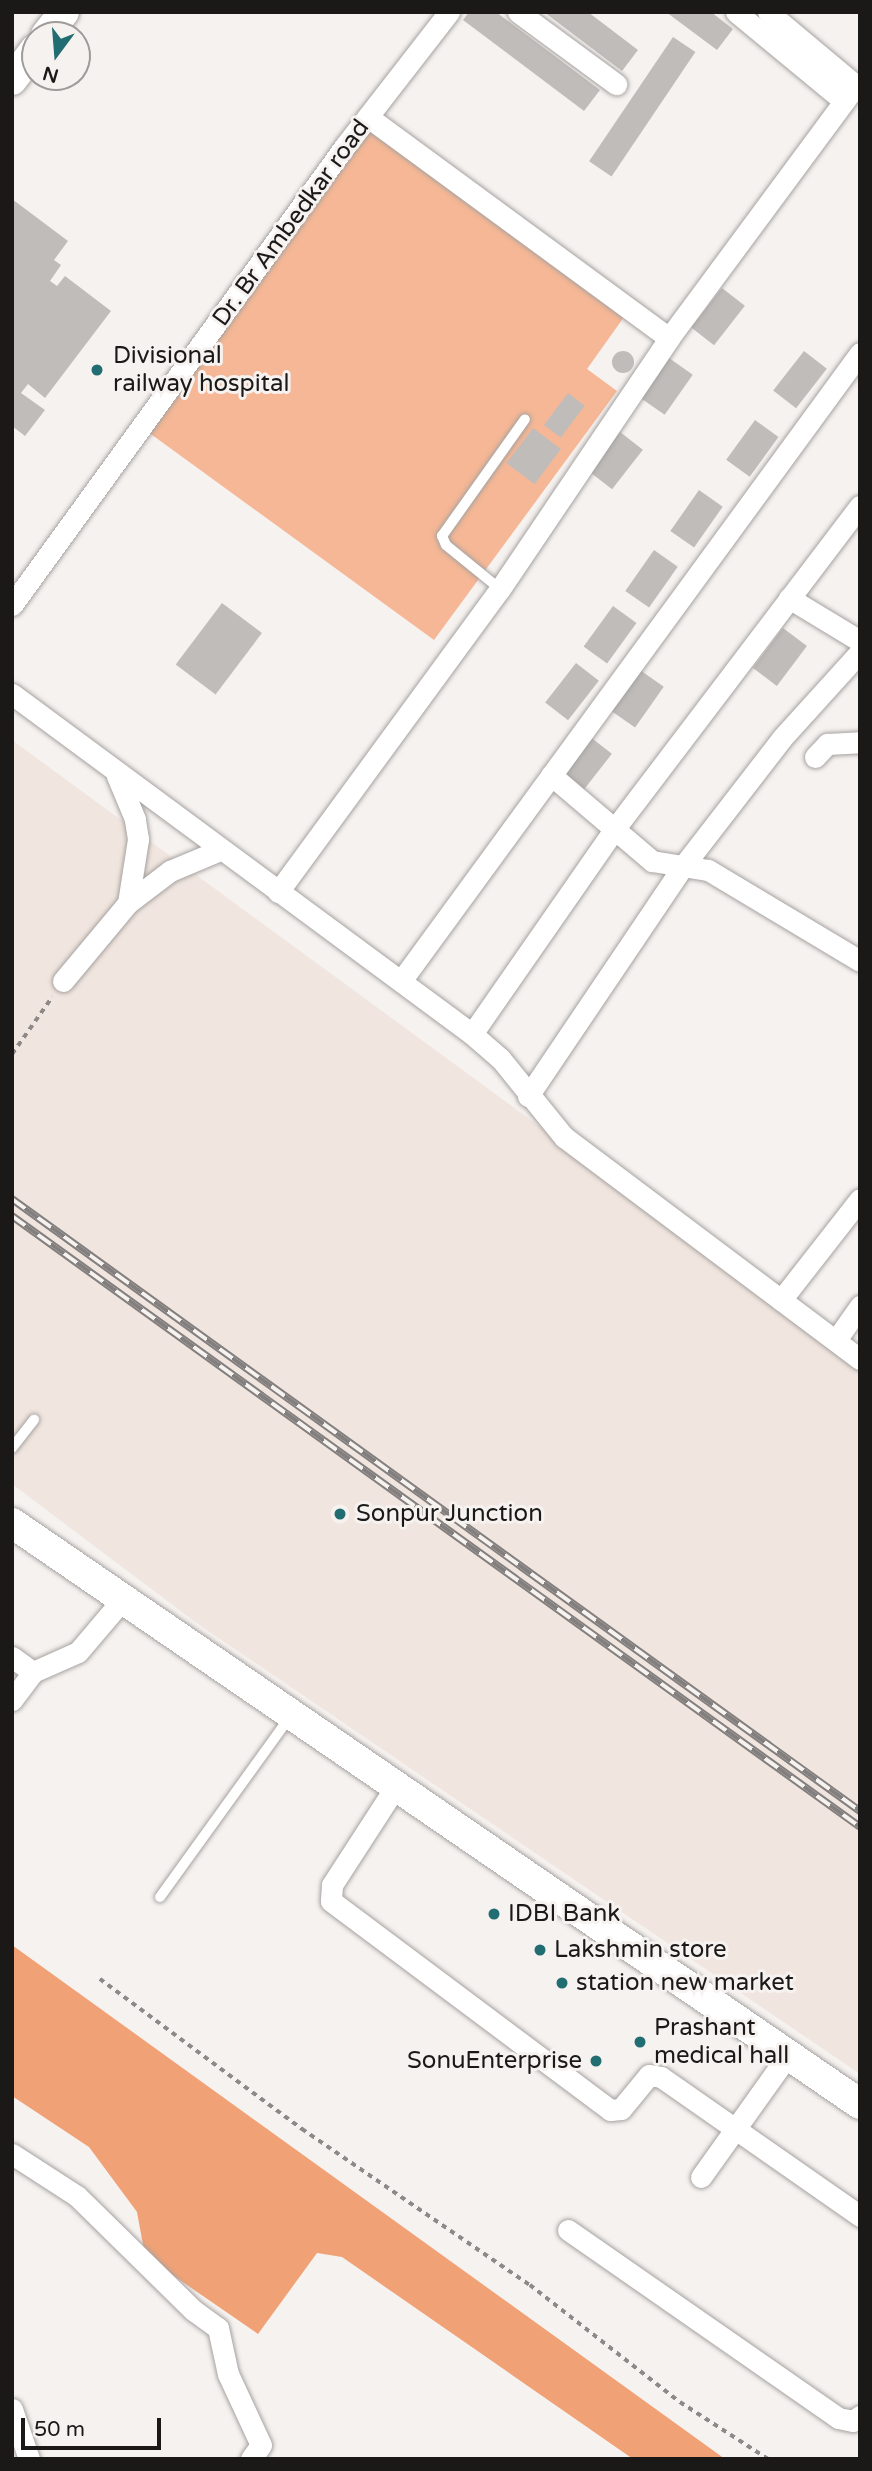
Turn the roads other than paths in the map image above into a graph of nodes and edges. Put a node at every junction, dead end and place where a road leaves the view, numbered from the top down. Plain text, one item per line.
1 (449, 12) edge
2 (518, 12) edge
3 (736, 12) edge
4 (768, 12) edge
5 (616, 84) dead end
6 (853, 92) edge
7 (368, 117) junction
8 (669, 338) junction
9 (857, 364) edge
10 (526, 418) dead end
11 (860, 506) edge
12 (500, 589) junction
13 (789, 597) junction
14 (12, 605) edge
15 (860, 641) edge
16 (860, 652) edge
17 (12, 694) edge
18 (860, 742) edge
19 (816, 757) dead end
20 (116, 774) junction
21 (551, 775) junction
22 (613, 831) junction
23 (220, 850) junction
24 (684, 865) junction
25 (278, 892) junction
26 (128, 903) junction
27 (860, 961) edge
28 (63, 981) road end
29 (401, 981) junction
30 (472, 1034) junction
31 (528, 1096) junction
32 (860, 1199) edge
33 (781, 1300) junction
34 (860, 1306) edge
35 (835, 1340) junction
36 (860, 1359) edge
37 (34, 1420) dead end
38 (12, 1448) edge
39 (12, 1523) edge
40 (123, 1598) junction
41 (12, 1657) edge
42 (33, 1672) junction
43 (12, 1700) edge
44 (292, 1714) junction
45 (396, 1786) junction
46 (160, 1897) dead end
47 (788, 2055) junction
48 (860, 2104) edge
49 (736, 2129) junction
50 (12, 2154) edge
51 (701, 2177) dead end
52 (860, 2216) edge
53 (568, 2230) dead end
54 (12, 2409) edge
55 (860, 2416) edge
56 (29, 2459) edge
57 (251, 2459) edge

1 - 7 street, Dr. Br Ambedkar road
2 - 5 street
3 - 6 street
4 - 6 street
6 - 8 street
7 - 8 street
7 - 14 street, Dr. Br Ambedkar road
8 - 12 street
9 - 21 street
10 - 12 lane
11 - 13 street
12 - 25 street
13 - 15 street
13 - 22 street
16 - 24 street
17 - 20 street
18 - 19 street
20 - 23 street
20 - 26 street
21 - 22 street
21 - 29 street
22 - 24 street
22 - 30 street
23 - 25 street
23 - 26 street
24 - 27 street
24 - 31 street
25 - 29 street
26 - 28 street
29 - 30 street
30 - 31 street
31 - 33 street
32 - 33 street
33 - 35 street
34 - 35 street
35 - 36 street
37 - 38 lane
39 - 40 main road
40 - 42 street
40 - 44 main road
41 - 42 street
42 - 43 street
44 - 45 main road
44 - 46 lane
45 - 47 main road
45 - 49 street
47 - 48 main road
47 - 49 street
49 - 51 street
49 - 52 street
50 - 57 street
53 - 55 street
54 - 56 street

